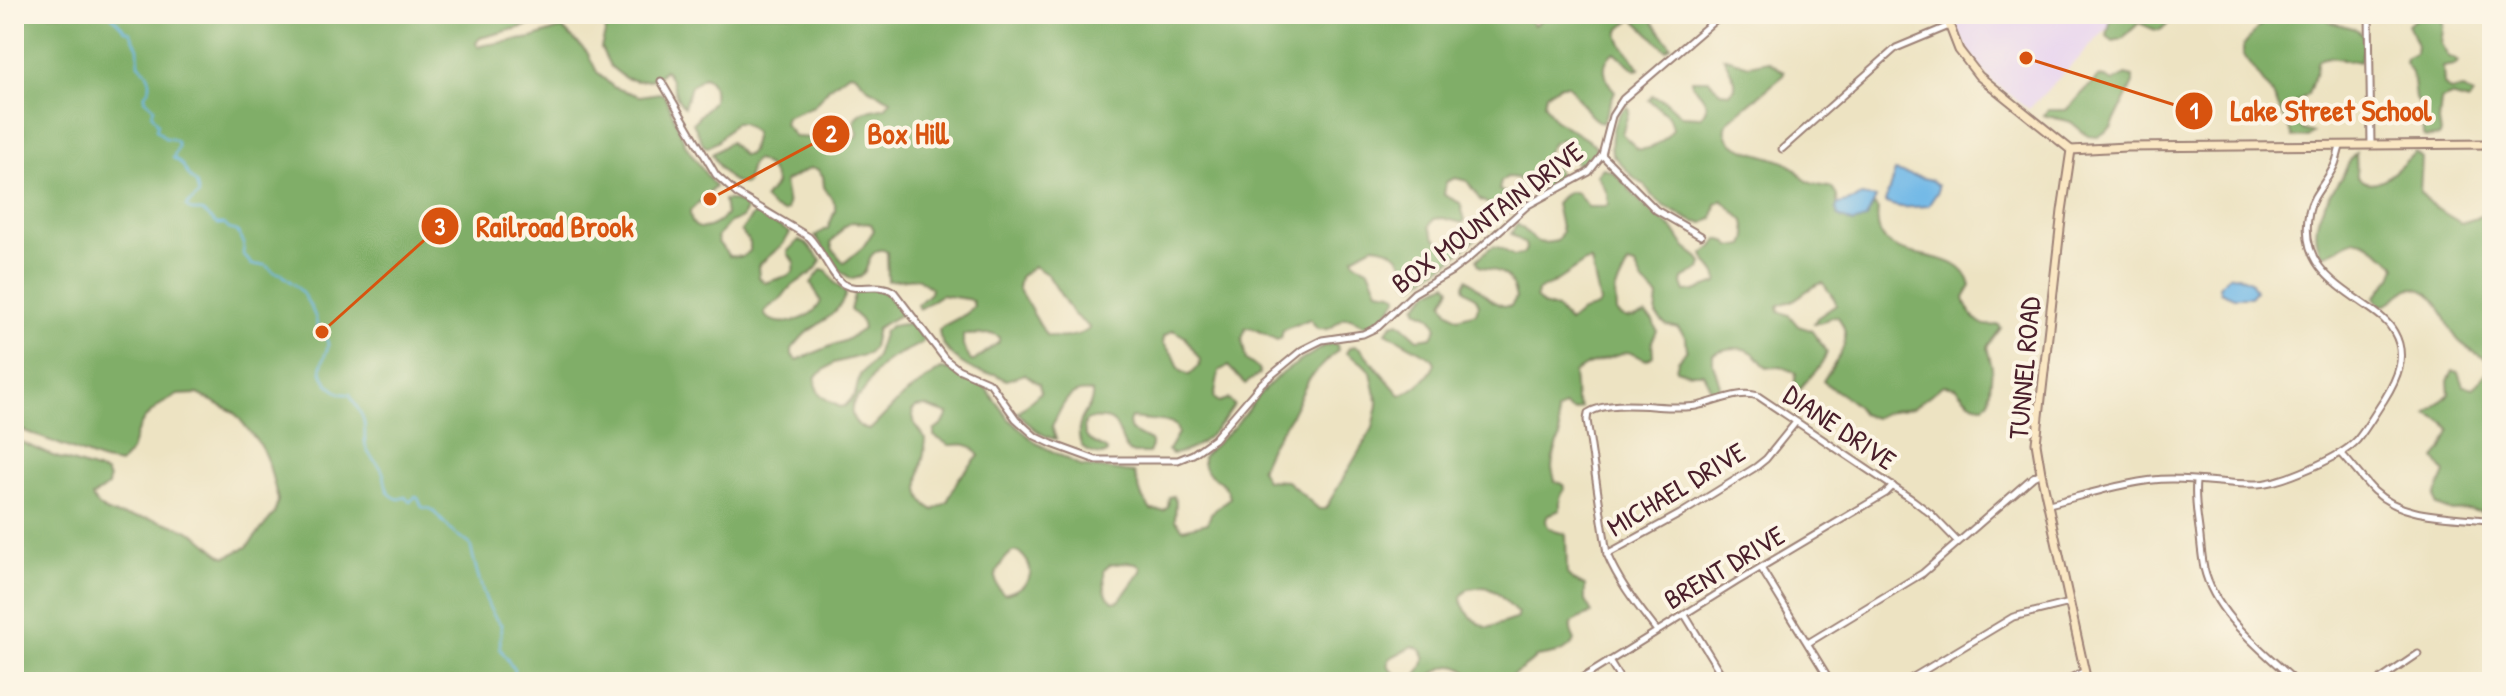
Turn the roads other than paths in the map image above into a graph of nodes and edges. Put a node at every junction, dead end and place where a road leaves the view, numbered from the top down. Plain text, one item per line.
1 (1722, 14) edge
2 (1945, 14) edge
3 (2369, 14) edge
4 (1949, 26) junction
5 (661, 81) dead end
6 (2492, 144) edge
7 (2371, 146) junction
8 (2340, 147) junction
9 (1782, 149) dead end
10 (2071, 150) junction
11 (1602, 155) junction
12 (1701, 236) dead end
13 (1796, 422) junction
14 (2341, 453) junction
15 (2041, 473) junction
16 (2196, 482) junction
17 (1893, 486) junction
18 (2049, 504) junction
19 (2492, 521) edge
20 (1958, 542) junction
21 (1607, 554) junction
22 (1761, 568) junction
23 (2070, 603) junction
24 (1685, 615) junction
25 (1657, 631) junction
26 (1808, 643) junction
27 (2418, 654) dead end
28 (1609, 661) junction
29 (2085, 671) junction
30 (1576, 682) edge
31 (1622, 682) edge
32 (1726, 682) edge
33 (1831, 682) edge
34 (1905, 682) edge
35 (2062, 682) edge
36 (2087, 682) edge
37 (2296, 682) edge
38 (2377, 682) edge

1 - 11 street, BOX MOUNTAIN DRIVE
2 - 4 main road
3 - 7 street
4 - 9 street
4 - 10 main road
5 - 11 street, BOX MOUNTAIN DRIVE
6 - 7 main road
7 - 8 main road
8 - 10 main road
8 - 14 street
10 - 15 main road, TUNNEL ROAD
11 - 12 street
13 - 17 street, DIANE DRIVE
13 - 21 street, MICHAEL DRIVE
13 - 21 street, DIANE DRIVE
14 - 16 street
14 - 19 street
15 - 18 main road, TUNNEL ROAD
15 - 20 street
16 - 18 street
16 - 37 street
17 - 20 street, DIANE DRIVE
17 - 22 street, BRENT DRIVE
18 - 23 main road, TUNNEL ROAD
20 - 26 street
21 - 25 street
22 - 24 street, BRENT DRIVE
22 - 26 street
23 - 29 main road, TUNNEL ROAD
23 - 34 street
24 - 25 street, BRENT DRIVE
24 - 32 street
25 - 28 street, BRENT DRIVE
26 - 33 street
27 - 38 street
28 - 30 street, BRENT DRIVE
28 - 31 street
29 - 35 street
29 - 36 main road, TUNNEL ROAD

